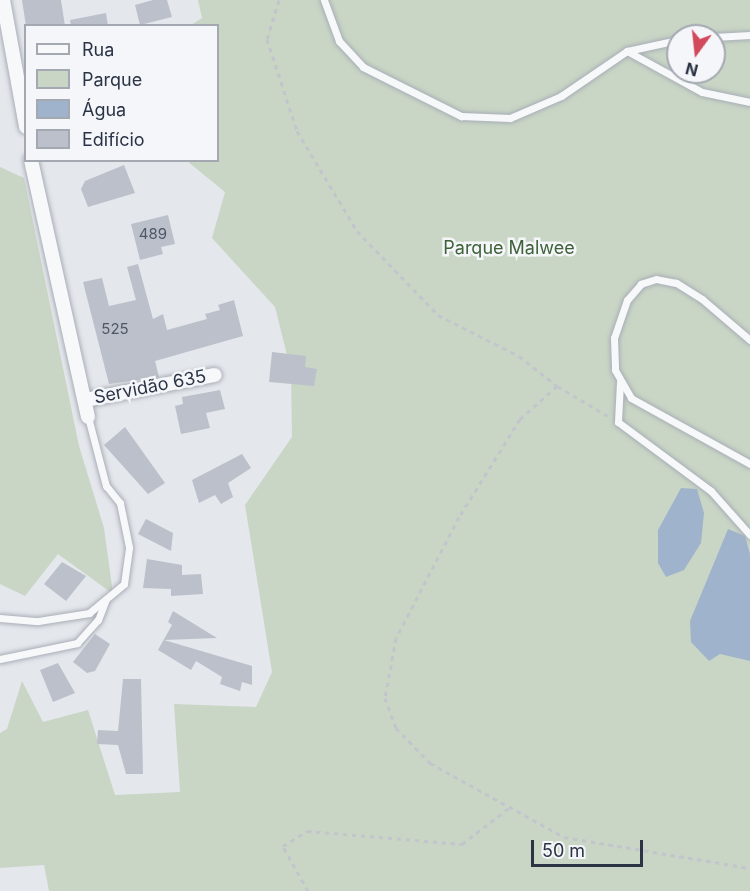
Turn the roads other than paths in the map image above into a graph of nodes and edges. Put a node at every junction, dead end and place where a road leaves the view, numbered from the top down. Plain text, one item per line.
1 (3, 0) edge
2 (324, 0) edge
3 (750, 35) edge
4 (726, 36) edge
5 (666, 43) edge
6 (627, 51) junction
7 (750, 102) edge
8 (24, 117) edge
9 (31, 162) edge
10 (750, 340) edge
11 (215, 375) dead end
12 (620, 382) junction
13 (85, 400) junction
14 (88, 417) joint
15 (750, 464) edge
16 (750, 535) edge
17 (106, 598) junction
18 (0, 618) edge
19 (0, 659) edge

1 - 8 street
2 - 6 lane
3 - 4 lane
5 - 6 lane
6 - 7 lane
9 - 13 street
10 - 12 lane
11 - 13 street, Servidão 635
12 - 15 lane
12 - 16 lane
13 - 14 street
14 - 17 lane
17 - 18 lane
17 - 19 lane

